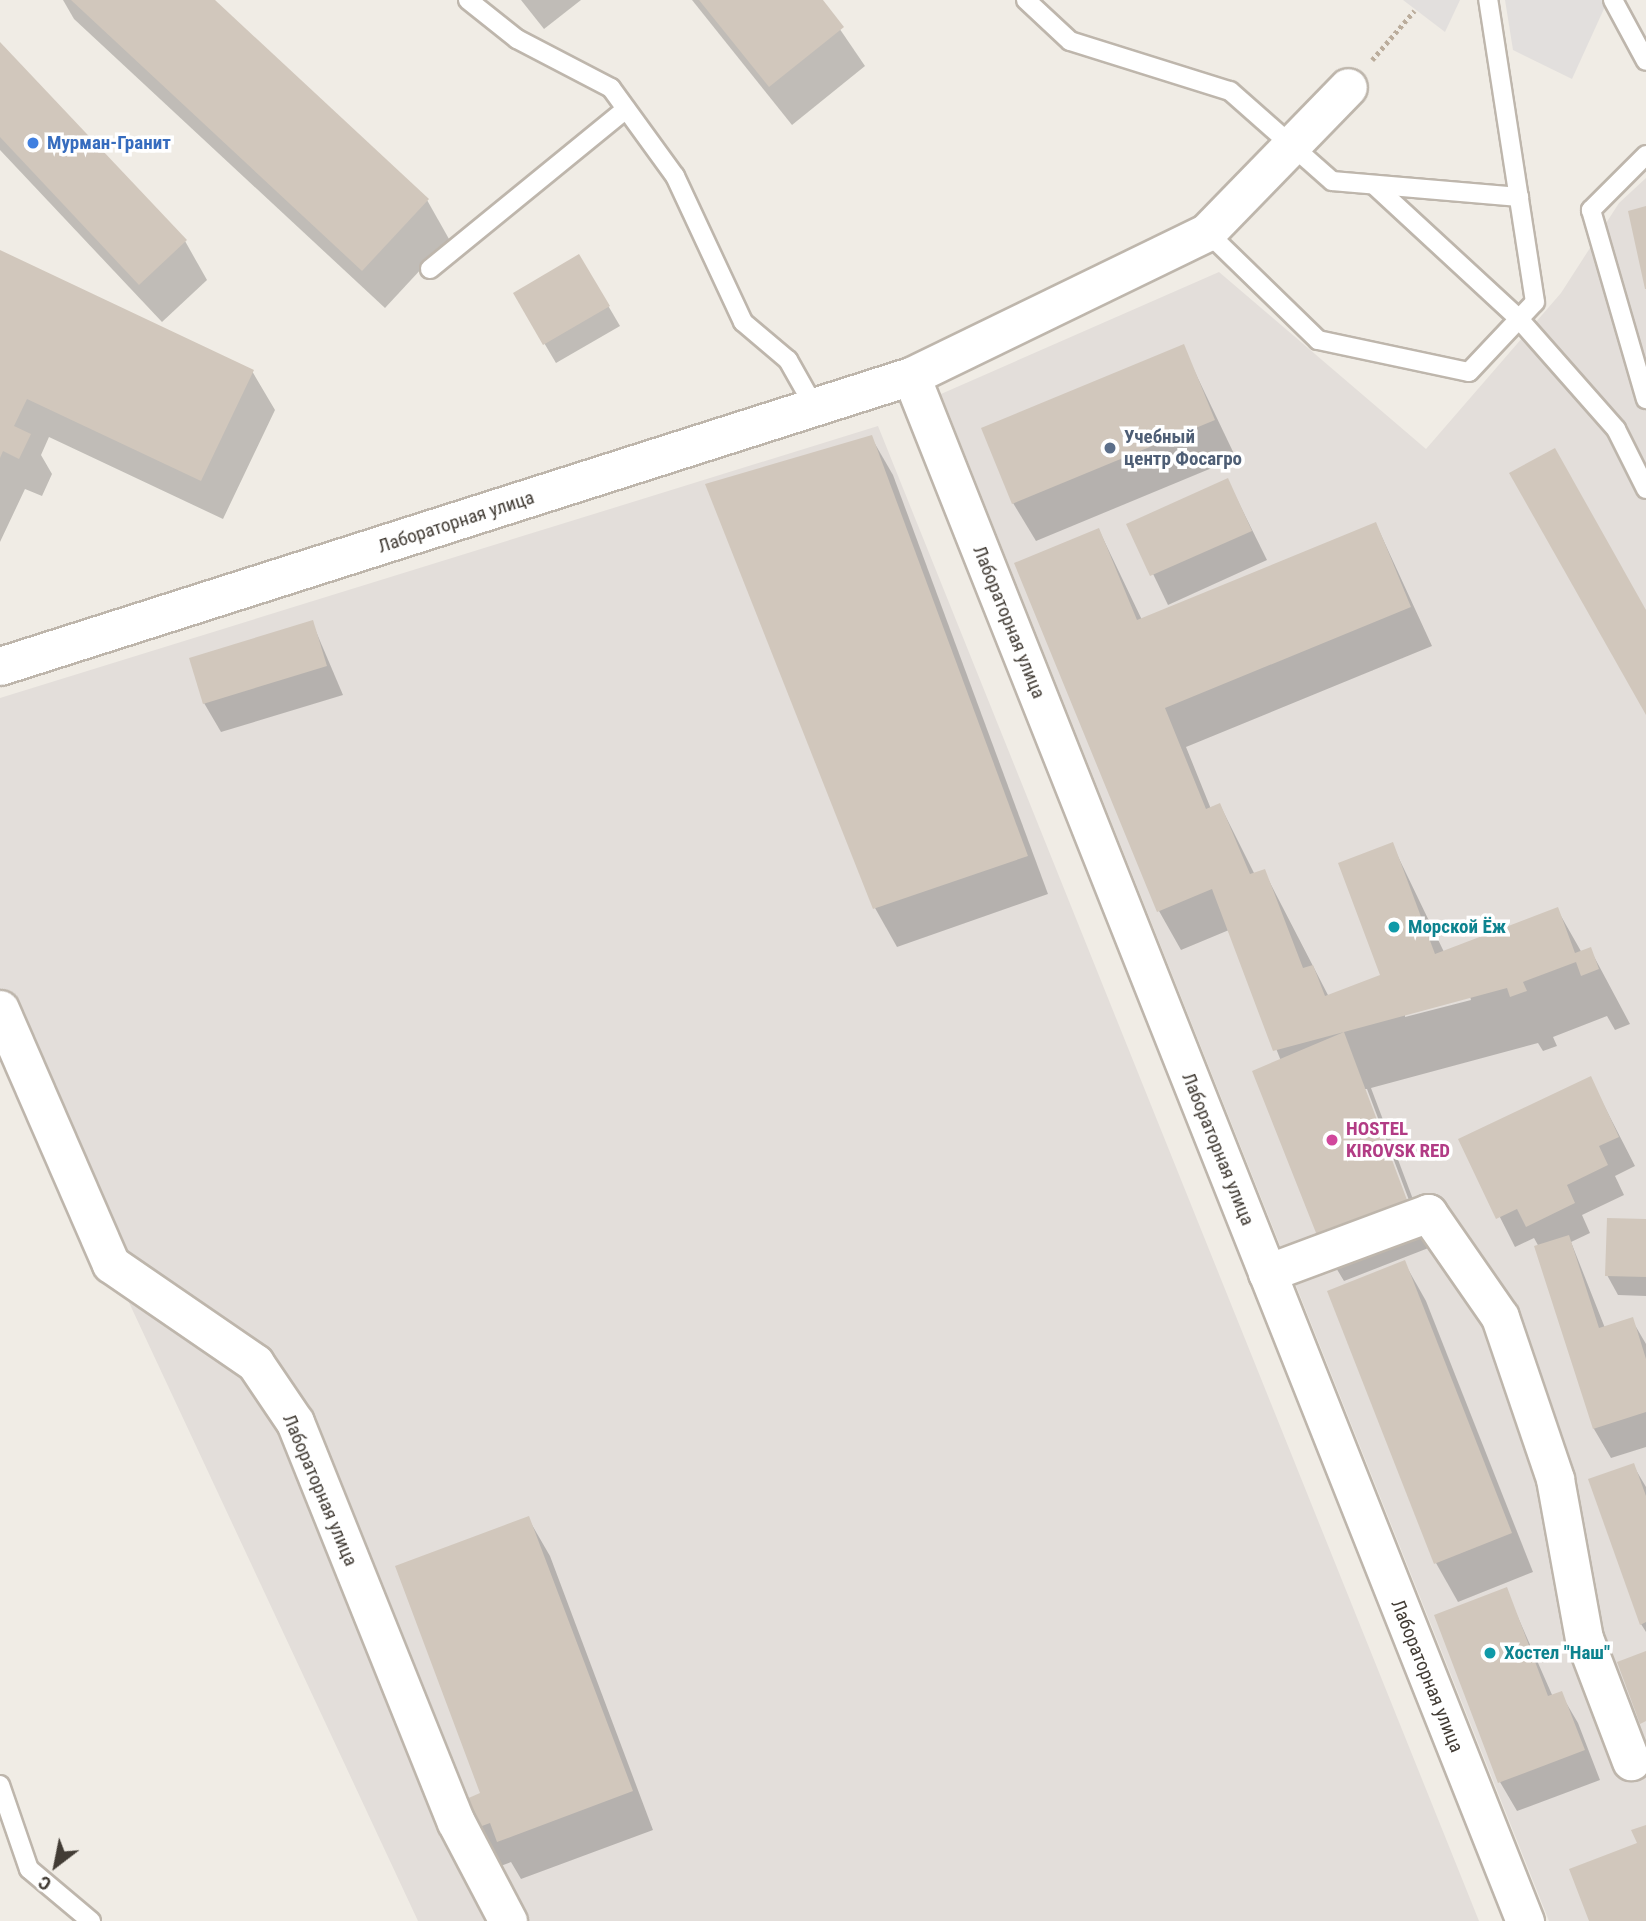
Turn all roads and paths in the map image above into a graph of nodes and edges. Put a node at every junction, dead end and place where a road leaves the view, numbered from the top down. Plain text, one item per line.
1 (468, 0) edge
2 (1026, 0) edge
3 (1488, 0) edge
4 (1614, 0) edge
5 (1414, 10) dead end
6 (1641, 42) edge
7 (1646, 61) edge
8 (1348, 87) joint
9 (626, 109) junction
10 (1293, 144) junction
11 (1646, 155) edge
12 (1374, 185) junction
13 (1519, 197) junction
14 (1207, 232) junction
15 (430, 269) dead end
16 (1519, 319) junction
17 (911, 376) junction
18 (1646, 398) edge
19 (815, 408) junction
20 (1646, 489) edge
21 (0, 666) edge
22 (0, 1009) edge
23 (1267, 1273) junction
24 (1631, 1761) dead end
25 (0, 1785) edge
26 (91, 1921) edge
27 (508, 1921) edge
28 (1525, 1921) edge

1 - 9 lane
2 - 10 lane
3 - 13 lane
4 - 6 lane
5 - 8 path
6 - 7 lane
8 - 10 street, Лабораторная улица
9 - 15 lane
9 - 19 lane
10 - 12 lane
10 - 14 street, Лабораторная улица
11 - 18 lane
12 - 13 lane
12 - 16 lane
13 - 16 lane
14 - 16 lane
14 - 17 street, Лабораторная улица
16 - 20 lane
17 - 19 street, Лабораторная улица
17 - 23 street, Лабораторная улица
19 - 21 street, Лабораторная улица
22 - 27 street, Лабораторная улица
23 - 24 street
23 - 28 street, Лабораторная улица
25 - 26 lane

